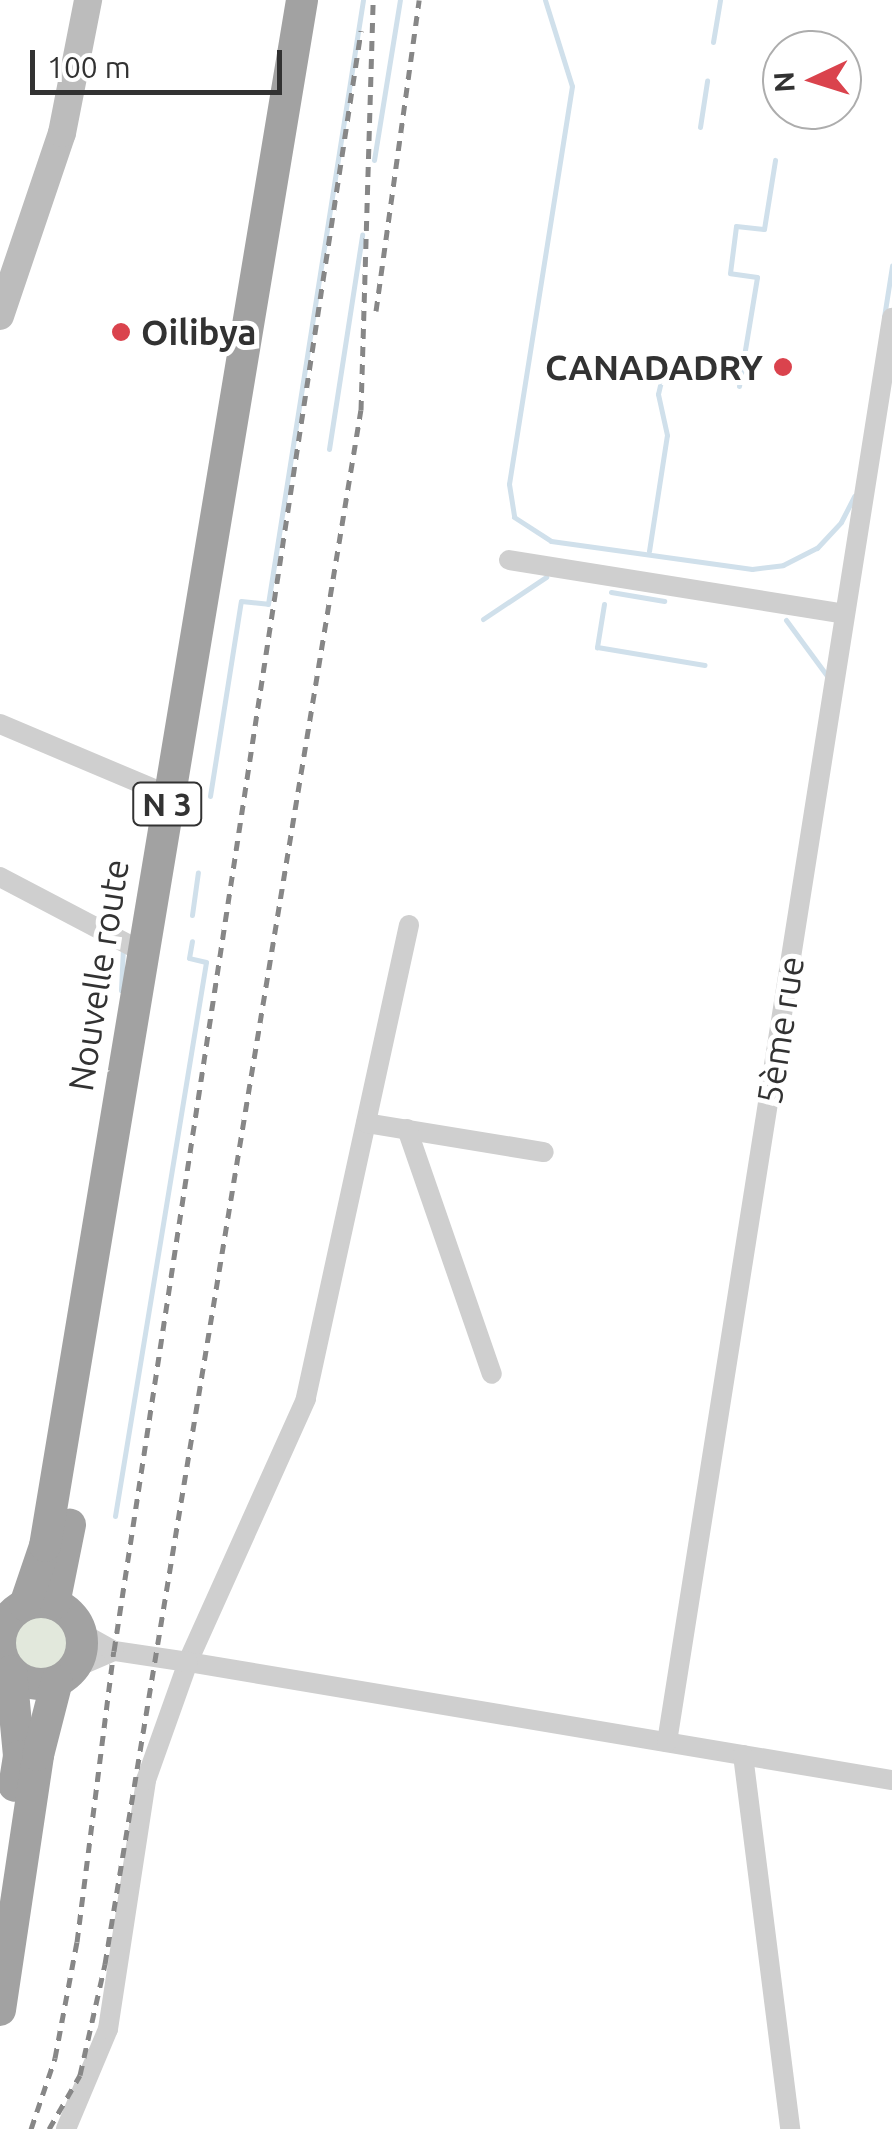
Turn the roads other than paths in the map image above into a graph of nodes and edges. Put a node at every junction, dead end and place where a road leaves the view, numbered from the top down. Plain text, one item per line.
1 (88, 0) edge
2 (302, 0) edge
3 (322, 0) edge
4 (0, 316) edge
5 (892, 318) edge
6 (509, 560) dead end
7 (845, 614) junction
8 (0, 724) edge
9 (190, 726) junction
10 (168, 795) junction
11 (0, 877) edge
12 (408, 925) dead end
13 (142, 952) junction
14 (366, 1123) junction
15 (407, 1130) junction
16 (544, 1152) dead end
17 (492, 1374) dead end
18 (22, 1612) edge
19 (80, 1632) junction
20 (114, 1651) junction
21 (188, 1662) junction
22 (6, 1665) edge
23 (64, 1675) junction
24 (667, 1742) junction
25 (743, 1755) junction
26 (892, 1780) edge
27 (0, 1868) edge
28 (0, 2010) edge
29 (66, 2129) edge
30 (790, 2129) edge

1 - 4 main road
2 - 9 highway, Nouvelle route / N 3
3 - 9 highway, Nouvelle route
5 - 7 street, 5ème rue
6 - 7 street
7 - 24 street, 5ème rue
8 - 10 street
9 - 10 highway, Nouvelle route / N 3
9 - 18 highway, Nouvelle route
10 - 13 highway, Nouvelle route / N 3
11 - 13 street
12 - 14 street
13 - 18 highway, Nouvelle route / N 3
14 - 15 street
14 - 21 street
15 - 16 street
15 - 17 street
18 - 19 highway
18 - 22 highway
19 - 20 street
19 - 23 highway
20 - 21 street
20 - 23 street
21 - 24 street
21 - 29 street
22 - 23 highway
22 - 27 highway
23 - 28 highway
24 - 25 street
25 - 26 street
25 - 30 street

